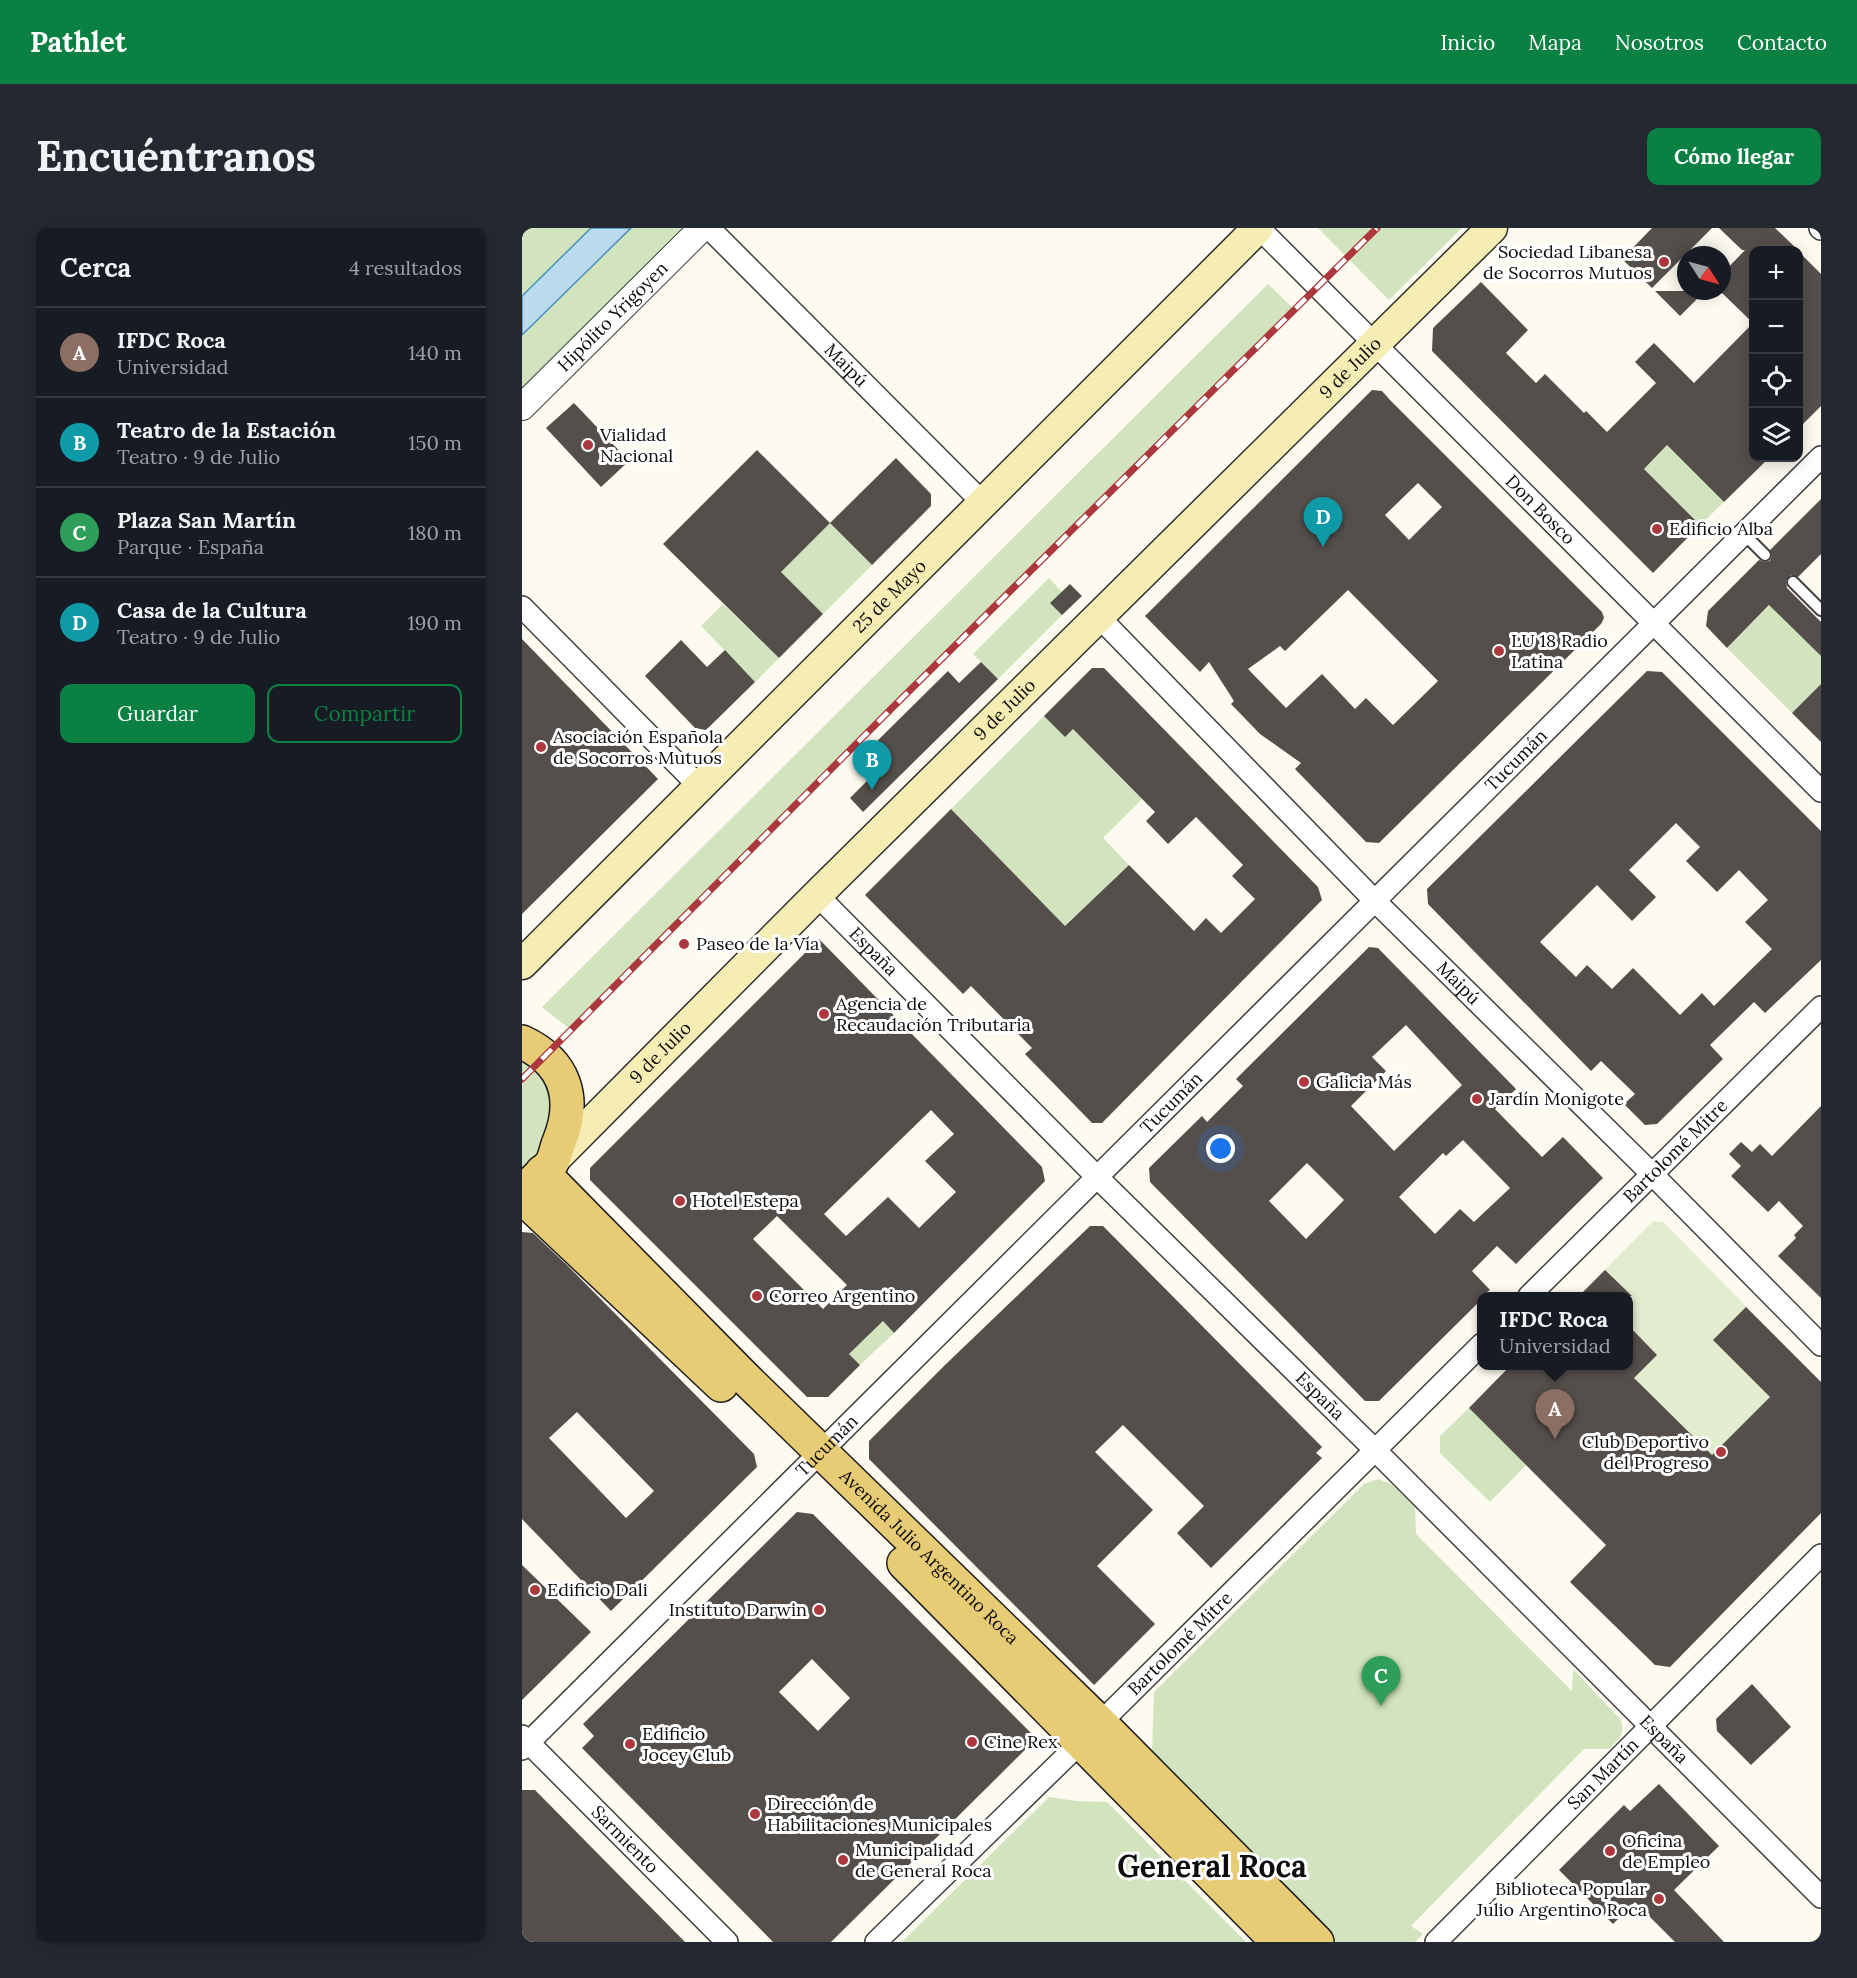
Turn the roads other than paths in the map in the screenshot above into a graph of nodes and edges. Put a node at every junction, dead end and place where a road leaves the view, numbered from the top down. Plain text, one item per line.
1 (702, 228) edge
2 (709, 228) edge
3 (1259, 228) edge
4 (1492, 228) edge
5 (1375, 344) junction
6 (522, 407) edge
7 (1821, 457) edge
8 (983, 503) junction
9 (1744, 534) junction
10 (1765, 555) dead end
11 (1793, 582) dead end
12 (522, 607) edge
13 (1821, 610) edge
14 (1099, 617) junction
15 (1653, 625) junction
16 (700, 787) junction
17 (1821, 791) edge
18 (817, 895) junction
19 (1374, 900) junction
20 (522, 964) edge
21 (1821, 1007) edge
22 (522, 1042) edge
23 (1653, 1175) junction
24 (1097, 1177) junction
25 (535, 1181) edge
26 (1533, 1292) edge
27 (1821, 1344) edge
28 (1477, 1349) edge
29 (1374, 1449) junction
30 (814, 1458) junction
31 (1821, 1555) edge
32 (1651, 1727) junction
33 (1090, 1733) junction
34 (524, 1742) edge
35 (1821, 1897) edge
36 (727, 1942) edge
37 (876, 1942) edge
38 (1278, 1942) edge
39 (1317, 1942) edge
40 (1436, 1942) edge

1 - 6 street, Hipólito Yrigoyen
2 - 8 street, Maipú
3 - 5 street, Don Bosco
3 - 8 main road, 25 de Mayo
4 - 5 main road, 9 de Julio
5 - 14 main road, 9 de Julio
5 - 15 street, Don Bosco
7 - 9 street, Tucumán
8 - 16 main road, 25 de Mayo
9 - 10 lane
9 - 15 street, Tucumán
11 - 13 lane
12 - 16 street
14 - 18 main road, 9 de Julio
14 - 19 street, Maipú
15 - 17 street, Don Bosco
15 - 19 street, Tucumán
16 - 20 main road, 25 de Mayo
18 - 24 street, España
18 - 25 main road, 9 de Julio
19 - 23 street, Maipú
19 - 24 street, Tucumán
21 - 23 street, Bartolomé Mitre
22 - 25 main road
23 - 26 street, Bartolomé Mitre
23 - 27 street, Maipú
24 - 29 street, España
24 - 30 street, Tucumán
25 - 30 main road, Avenida Julio Argentino Roca
28 - 29 street, Bartolomé Mitre
29 - 32 street, España
29 - 33 street, Bartolomé Mitre
30 - 33 main road, Avenida Julio Argentino Roca
30 - 34 street, Tucumán
31 - 32 street, San Martín
32 - 35 street, España
32 - 40 street, San Martín
33 - 37 street, Bartolomé Mitre
33 - 38 main road, Avenida Julio Argentino Roca
33 - 39 main road, Avenida Julio Argentino Roca
34 - 36 street, Sarmiento

